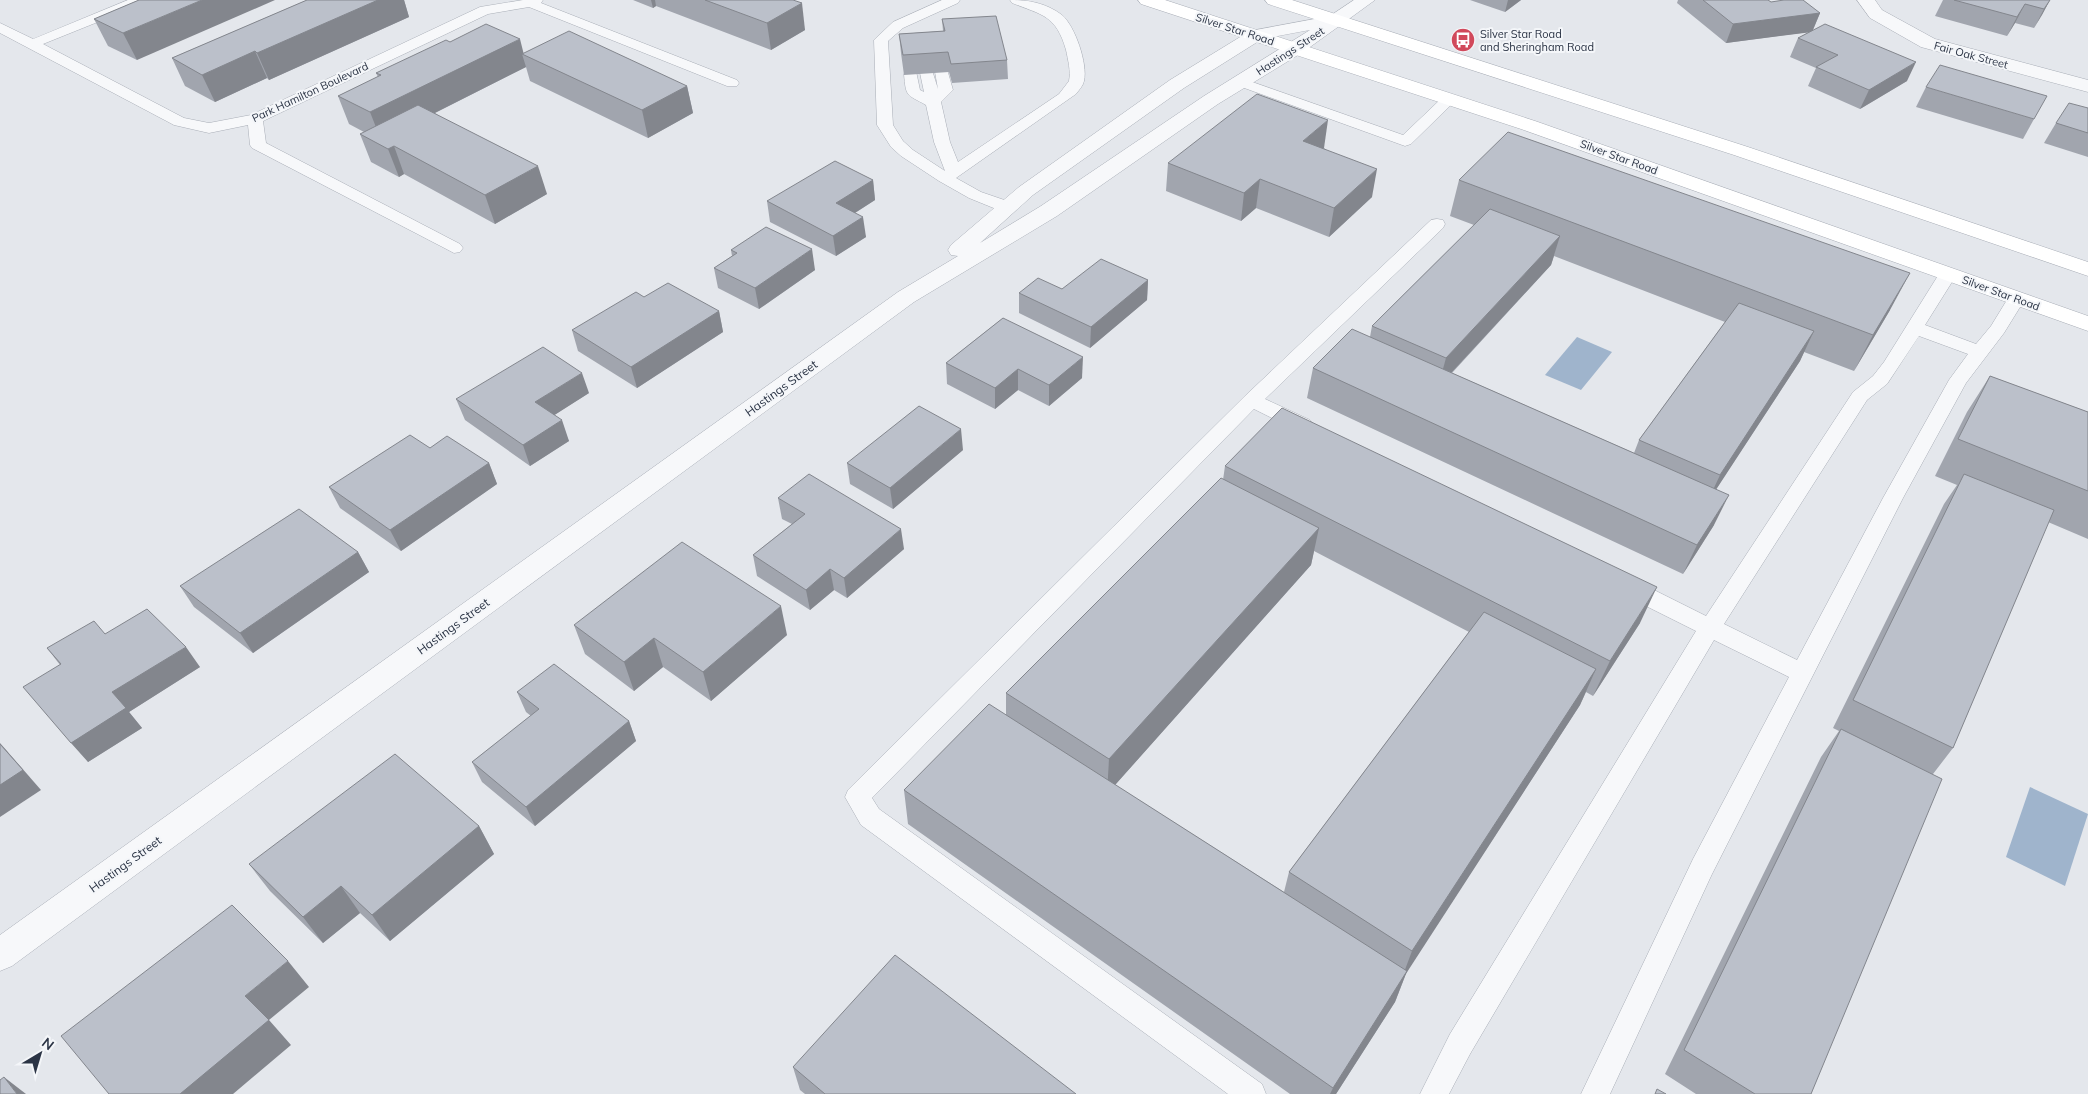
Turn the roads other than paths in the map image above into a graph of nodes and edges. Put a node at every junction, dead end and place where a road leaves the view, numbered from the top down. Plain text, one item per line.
1 (140, 0) edge
2 (953, 0) edge
3 (1017, 0) edge
4 (1147, 0) edge
5 (1274, 0) edge
6 (1366, 0) edge
7 (1866, 0) edge
8 (533, 1) edge
9 (924, 14) junction
10 (1336, 20) junction
11 (0, 27) edge
12 (1256, 35) junction
13 (907, 36) edge
14 (32, 44) junction
15 (1296, 48) junction
16 (934, 73) edge
17 (911, 74) edge
18 (1241, 82) junction
19 (732, 83) dead end
20 (2088, 86) edge
21 (1449, 99) junction
22 (932, 102) junction
23 (255, 119) junction
24 (949, 175) junction
25 (1007, 207) junction
26 (1437, 224) dead end
27 (454, 248) dead end
28 (2088, 269) edge
29 (1948, 274) junction
30 (906, 297) junction
31 (2027, 303) junction
32 (2088, 314) edge
33 (2088, 324) edge
34 (1915, 328) junction
35 (1980, 352) junction
36 (1252, 400) junction
37 (1322, 435) edge
38 (1604, 576) edge
39 (1710, 628) junction
40 (1802, 673) junction
41 (0, 955) edge
42 (1252, 1094) edge
43 (1434, 1094) edge
44 (1595, 1094) edge

1 - 14 lane
2 - 9 lane
3 - 24 lane
4 - 12 main road, Silver Star Road
5 - 10 main road
6 - 10 street
7 - 20 street, Fair Oak Street
8 - 19 lane
8 - 23 lane, Park Hamilton Boulevard
9 - 13 lane
9 - 24 lane
10 - 12 street, Hastings Street
10 - 15 street, Hastings Street
10 - 28 main road
11 - 14 lane, Park Hamilton Boulevard
12 - 15 main road, Silver Star Road
12 - 25 street, Hastings Street
14 - 23 lane, Park Hamilton Boulevard
15 - 18 street, Hastings Street
15 - 21 main road, Silver Star Road
16 - 22 lane
17 - 22 lane
18 - 21 lane
18 - 30 street, Hastings Street
21 - 29 main road, Silver Star Road
22 - 24 lane
23 - 27 lane
24 - 25 lane
25 - 30 street, Hastings Street
26 - 36 lane
29 - 31 main road, Silver Star Road
29 - 34 lane
30 - 41 street, Hastings Street
31 - 32 main road
31 - 33 main road, Silver Star Road
31 - 35 lane
34 - 35 lane
34 - 39 lane
35 - 40 lane
36 - 37 lane
36 - 42 lane
38 - 39 lane
39 - 40 lane
39 - 43 lane
40 - 44 lane

